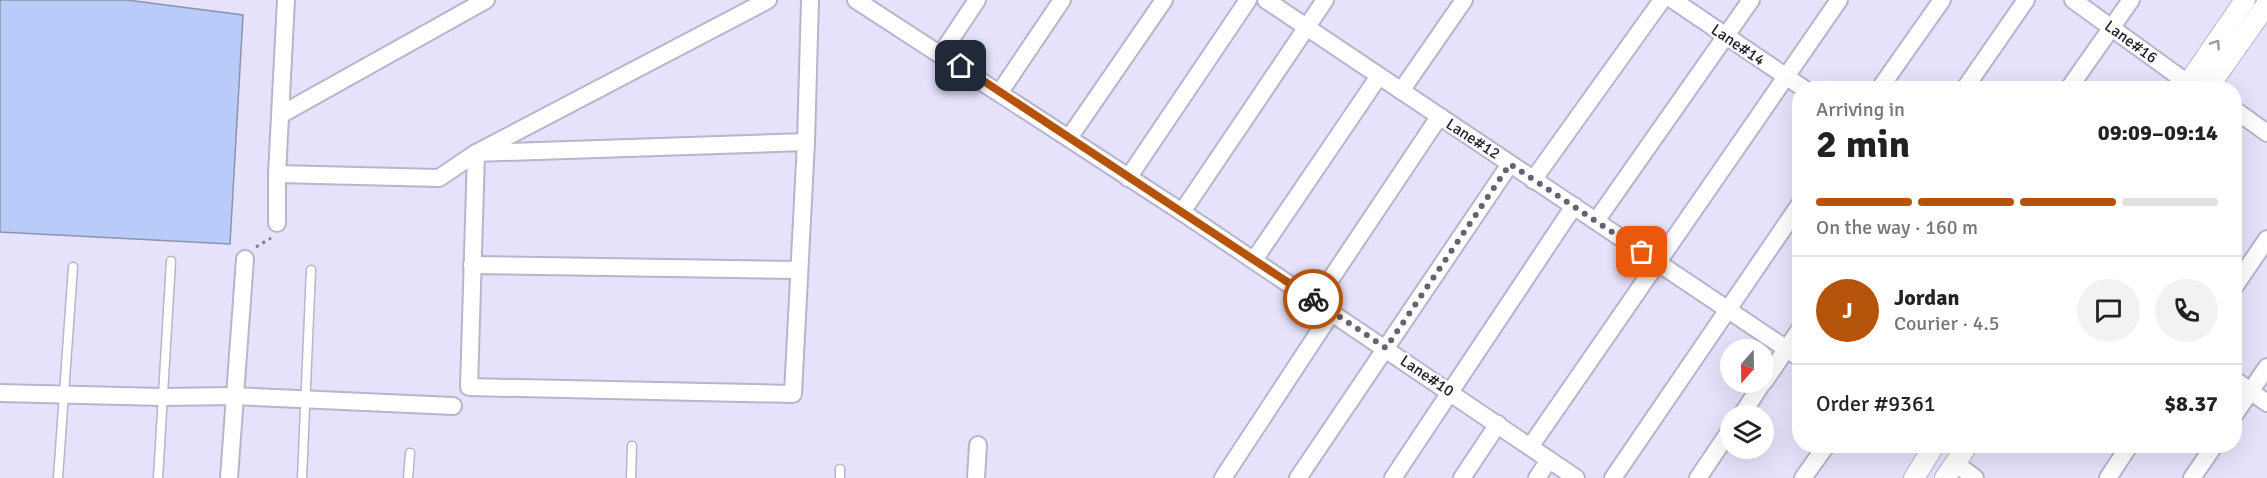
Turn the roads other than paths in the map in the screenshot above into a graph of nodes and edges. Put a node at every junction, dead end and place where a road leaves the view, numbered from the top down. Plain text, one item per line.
1 (286, 0) edge
2 (486, 0) edge
3 (768, 0) edge
4 (810, 0) edge
5 (856, 0) edge
6 (977, 0) edge
7 (1062, 0) edge
8 (1164, 0) edge
9 (1248, 0) edge
10 (1266, 0) edge
11 (1325, 0) edge
12 (1464, 0) edge
13 (1662, 0) edge
14 (1673, 0) edge
15 (1751, 0) edge
16 (1839, 0) edge
17 (1942, 0) edge
18 (2026, 0) edge
19 (2073, 0) edge
20 (2131, 0) edge
21 (2245, 0) edge
22 (2267, 4) edge
23 (875, 5) edge
24 (1306, 27) junction
25 (2111, 27) junction
26 (1726, 37) junction
27 (941, 54) junction
28 (1379, 76) junction
29 (1786, 77) junction
30 (1792, 81) edge
31 (1885, 81) edge
32 (1970, 81) edge
33 (2074, 81) edge
34 (2186, 81) edge
35 (2198, 81) edge
36 (2199, 81) edge
37 (1401, 91) junction
38 (1000, 92) junction
39 (282, 114) junction
40 (2242, 115) edge
41 (1439, 117) junction
42 (2266, 131) edge
43 (1069, 138) junction
44 (806, 142) junction
45 (476, 153) junction
46 (1510, 164) junction
47 (277, 174) junction
48 (1128, 177) junction
49 (1533, 180) junction
50 (1574, 206) junction
51 (1182, 212) junction
52 (1792, 216) edge
53 (1596, 221) junction
54 (277, 223) road end
55 (2267, 239) edge
56 (245, 259) road end
57 (1254, 260) junction
58 (171, 261) dead end
59 (1658, 262) junction
60 (472, 265) junction
61 (73, 267) dead end
62 (311, 270) dead end
63 (799, 270) junction
64 (2242, 276) edge
65 (1316, 301) junction
66 (1728, 309) junction
67 (1332, 312) junction
68 (1386, 348) junction
69 (1792, 352) edge
70 (1792, 354) edge
71 (2267, 367) edge
72 (1774, 372) edge
73 (2242, 385) edge
74 (2250, 391) junction
75 (0, 393) edge
76 (1451, 393) junction
77 (63, 396) junction
78 (234, 396) junction
79 (162, 397) junction
80 (305, 399) junction
81 (2242, 403) edge
82 (2267, 403) edge
83 (453, 406) dead end
84 (1498, 424) junction
85 (978, 445) dead end
86 (1720, 445) edge
87 (632, 446) dead end
88 (1530, 447) junction
89 (410, 453) dead end
90 (1821, 453) edge
91 (1926, 453) edge
92 (1962, 453) edge
93 (2124, 453) edge
94 (2209, 453) edge
95 (1549, 460) junction
96 (1950, 471) edge
97 (58, 478) edge
98 (158, 478) edge
99 (229, 478) edge
100 (302, 478) edge
101 (408, 478) edge
102 (632, 478) edge
103 (976, 478) edge
104 (1223, 478) edge
105 (1298, 478) edge
106 (1393, 478) edge
107 (1462, 478) edge
108 (1537, 478) edge
109 (1576, 478) edge
110 (1613, 478) edge
111 (1698, 478) edge
112 (1803, 478) edge
113 (1914, 478) edge
114 (1976, 478) edge
115 (2108, 478) edge
116 (2192, 478) edge

1 - 39 street
2 - 39 street
3 - 45 street
4 - 44 street
5 - 23 street, Lane#10
6 - 27 street
7 - 38 street
8 - 43 street
9 - 48 street
10 - 24 street, Lane#12
11 - 24 street
12 - 37 street
13 - 49 street
14 - 26 street, Lane#14
15 - 26 street
16 - 29 street
17 - 31 street
18 - 32 street
19 - 25 street, Lane#16
20 - 25 street
35 -> 21 street
22 - 36 street
23 - 27 street, Lane#10
24 - 28 street, Lane#12
24 - 51 street
25 - 33 street
25 - 34 street, Lane#16
26 - 29 street, Lane#14
26 - 53 street
27 - 38 street, Lane#10
28 - 37 street, Lane#12
28 - 57 street
29 - 30 street, Lane#14
29 - 59 street
37 - 41 street, Lane#12
38 - 43 street, Lane#10
39 - 47 street
40 - 42 street
41 - 46 street, Lane#12
41 - 65 street
43 - 48 street, Lane#10
44 - 45 street
44 - 63 street
45 - 47 street
45 - 60 street
46 - 49 street, Lane#12
46 - 68 street
47 - 54 street
48 - 51 street, Lane#10
49 - 50 street, Lane#12
50 - 53 street, Lane#12
50 - 76 street
51 - 57 street, Lane#10
52 - 66 street
53 - 59 street, Lane#12
55 - 64 street
56 - 78 street
57 - 65 street, Lane#10
58 - 79 lane
59 - 66 street, Lane#12
59 - 88 street
60 - 63 street
60 - 63 street
61 - 77 lane
62 - 80 lane
65 - 67 street, Lane#10
66 - 69 street, Lane#12
66 - 110 street
67 - 68 street, Lane#10
67 - 104 street
68 - 76 street, Lane#10
68 - 105 street
70 - 72 street
71 - 74 street
73 - 74 street
74 - 81 street
74 - 82 street
75 - 77 street
76 - 84 street, Lane#10
76 - 106 street
77 - 79 street
77 - 97 lane
78 - 79 street
78 - 80 street
78 - 99 street
79 - 98 lane
80 - 83 street
80 - 100 lane
84 - 88 street, Lane#10
84 - 107 street
85 - 103 street
86 - 111 street
87 - 102 lane
88 - 95 street, Lane#10
89 - 101 lane
90 - 112 street
91 - 113 street
92 - 96 street
93 - 115 street
94 - 116 street
95 - 108 street
95 - 109 street, Lane#10
96 - 114 street

